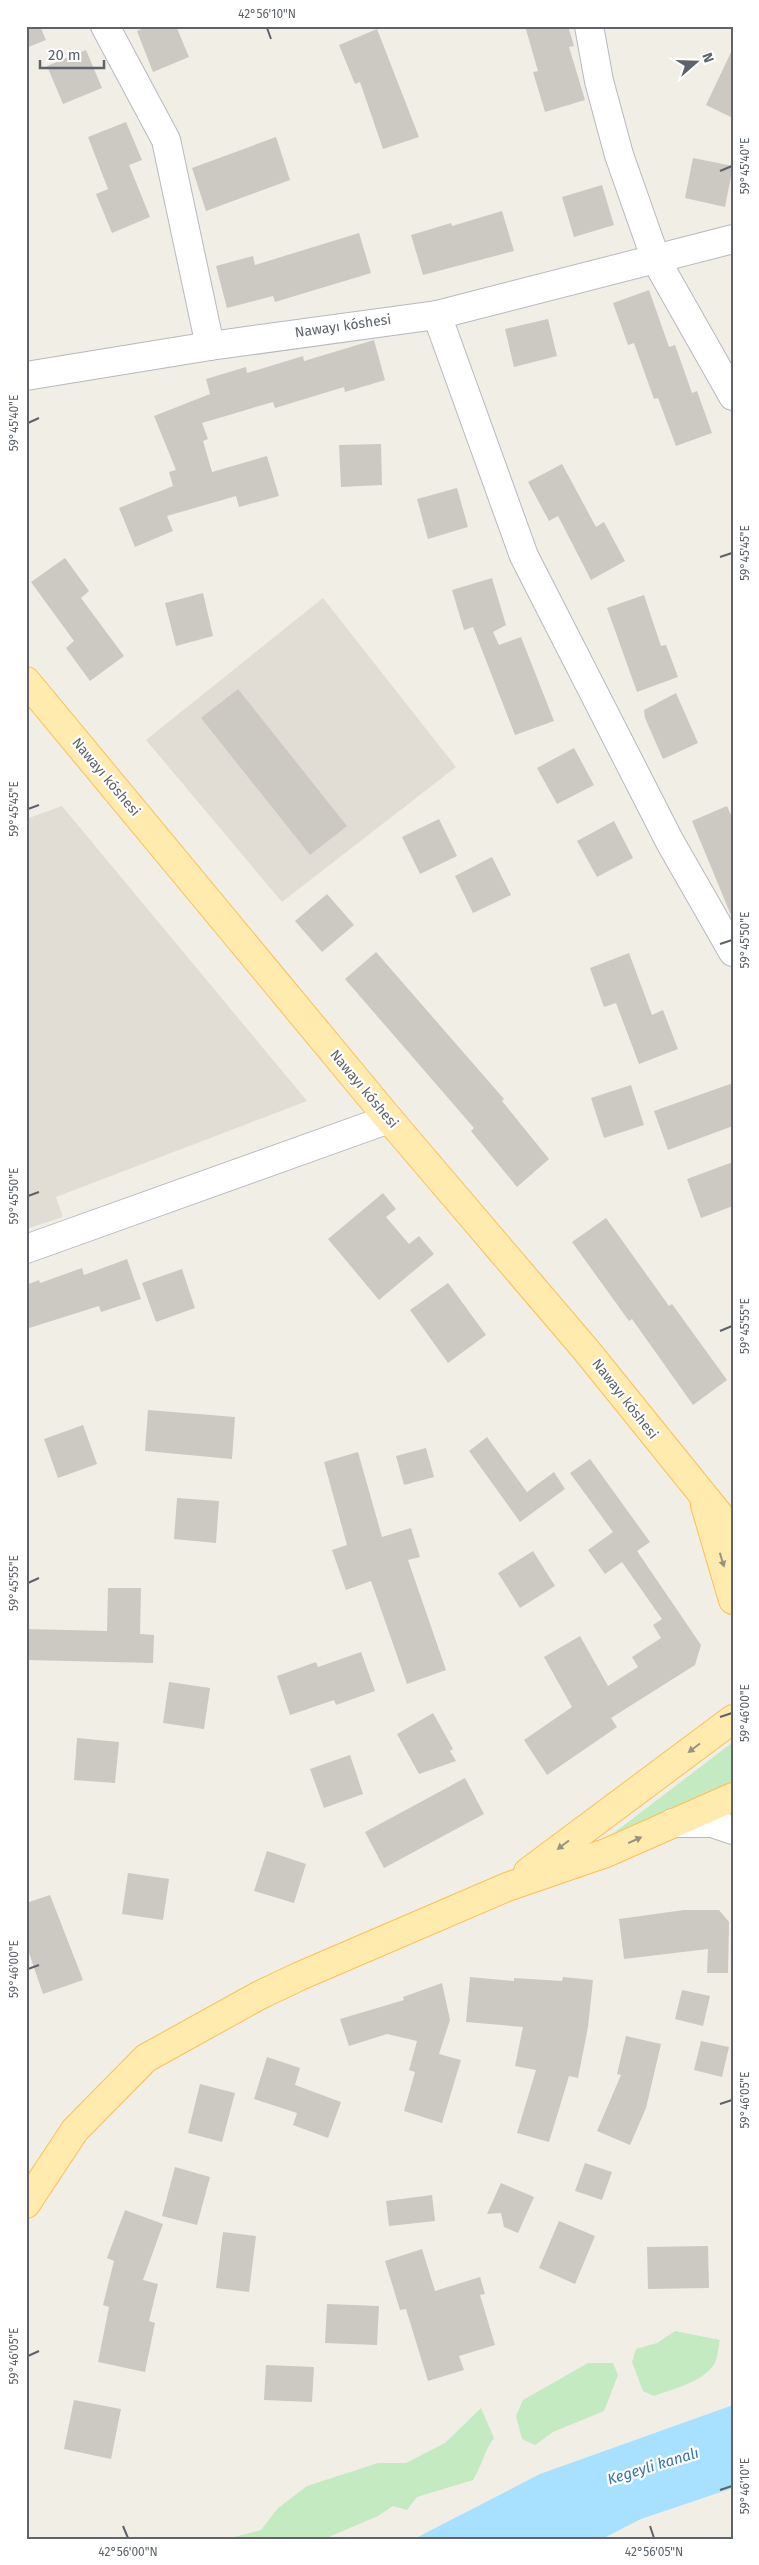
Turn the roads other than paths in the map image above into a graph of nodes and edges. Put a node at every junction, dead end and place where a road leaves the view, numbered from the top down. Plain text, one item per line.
1 (105, 26) edge
2 (589, 26) edge
3 (733, 239) edge
4 (656, 260) junction
5 (437, 315) junction
6 (210, 346) junction
7 (26, 376) edge
8 (733, 396) edge
9 (26, 681) edge
10 (733, 952) edge
11 (390, 1119) junction
12 (26, 1249) edge
13 (702, 1496) junction
14 (733, 1532) edge
15 (733, 1600) edge
16 (733, 1719) edge
17 (733, 1797) edge
18 (673, 1823) junction
19 (733, 1830) edge
20 (507, 1887) junction
21 (26, 2204) edge

1 - 6 street
2 - 4 street
3 - 4 street, Nawayı kóshesi
4 - 5 street, Nawayı kóshesi
4 - 8 street
5 - 6 street, Nawayı kóshesi
5 - 10 street
6 - 7 street, Nawayı kóshesi
9 - 11 main road, Nawayı kóshesi
11 - 12 street
11 - 13 main road, Nawayı kóshesi
13 - 14 main road, Nawayı kóshesi
13 -> 15 main road
16 -> 20 main road
17 - 18 main road
18 - 19 street
20 -> 18 main road
20 - 21 main road

